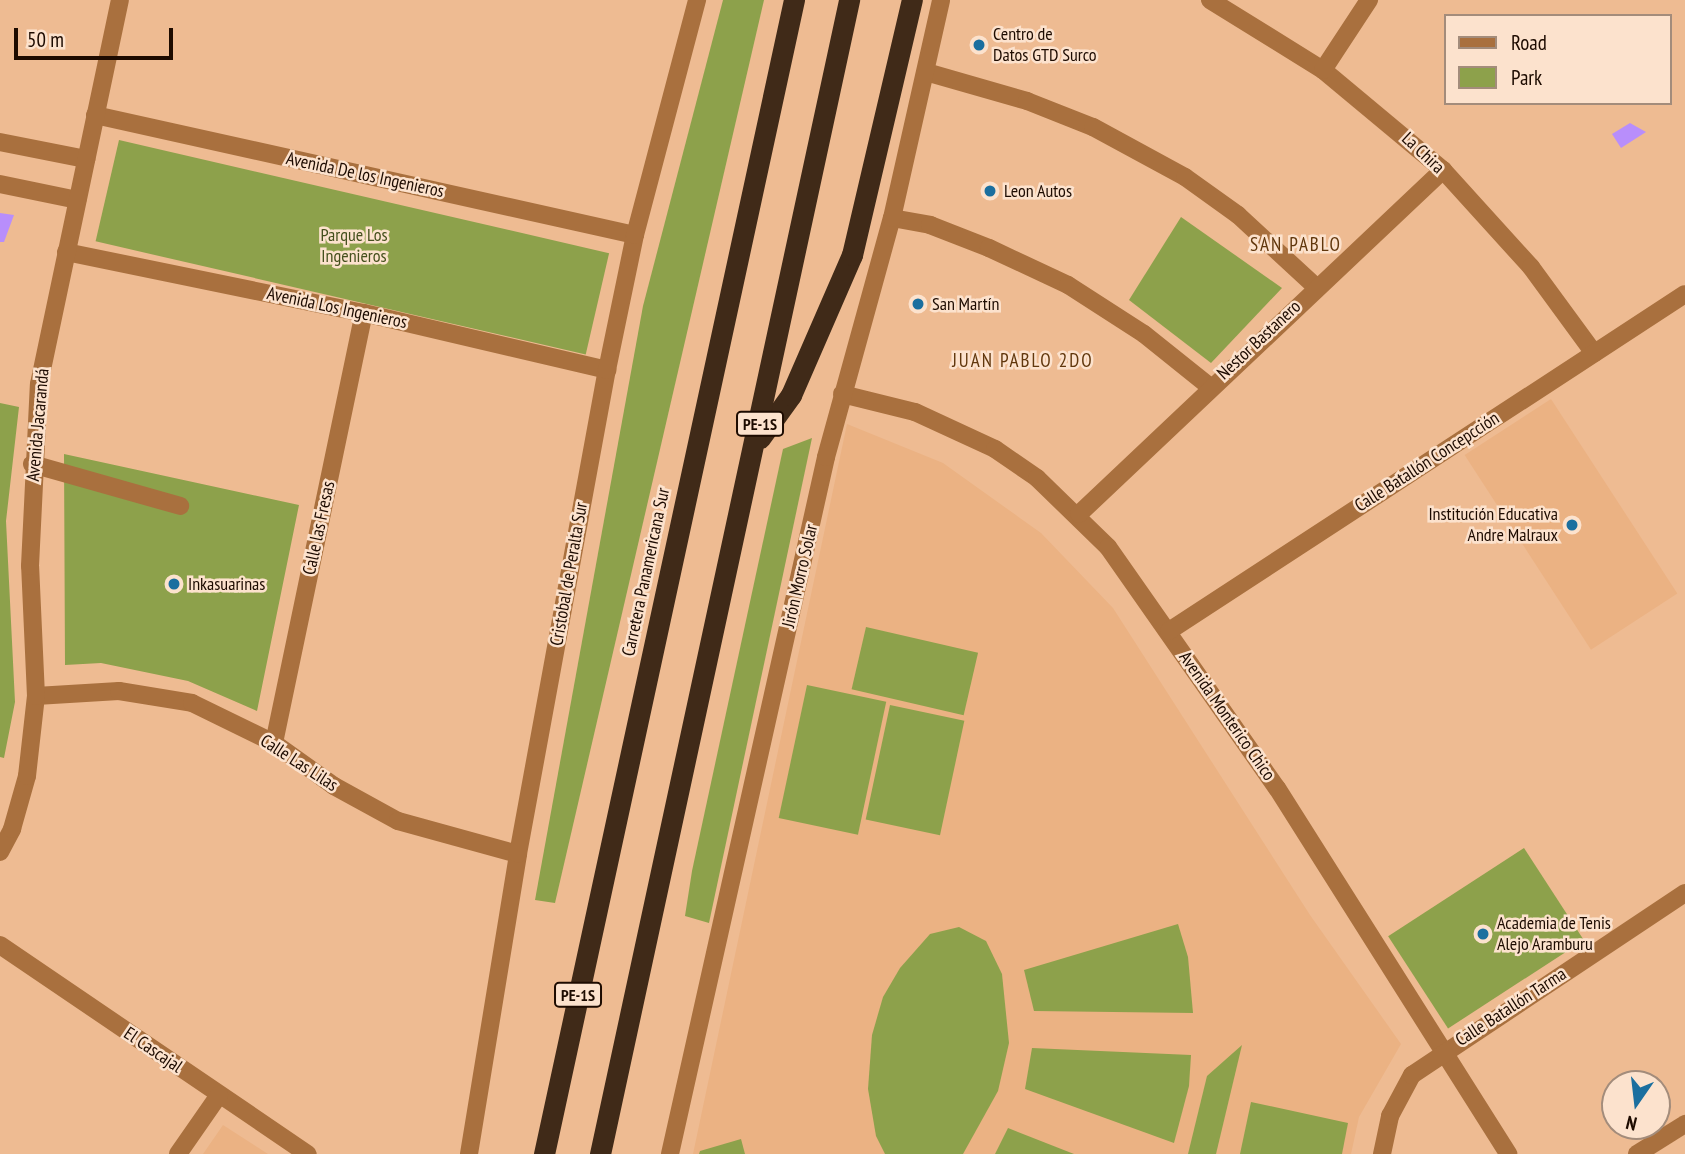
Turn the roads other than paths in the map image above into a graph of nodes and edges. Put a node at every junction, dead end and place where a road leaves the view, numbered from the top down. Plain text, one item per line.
1 (120, 0) edge
2 (697, 0) edge
3 (794, 0) edge
4 (849, 0) edge
5 (912, 0) edge
6 (941, 0) edge
7 (1210, 0) edge
8 (1369, 0) edge
9 (1323, 69) junction
10 (926, 72) junction
11 (95, 115) junction
12 (0, 142) edge
13 (86, 159) junction
14 (1443, 170) junction
15 (0, 184) edge
16 (77, 200) junction
17 (892, 218) junction
18 (635, 235) junction
19 (66, 252) junction
20 (1316, 287) junction
21 (1685, 294) edge
22 (364, 313) junction
23 (1594, 353) junction
24 (607, 370) junction
25 (1209, 386) junction
26 (842, 394) junction
27 (755, 446) junction
28 (32, 464) junction
29 (180, 506) dead end
30 (1079, 514) junction
31 (1169, 631) junction
32 (36, 696) junction
33 (274, 743) junction
34 (0, 852) edge
35 (517, 854) junction
36 (1685, 893) edge
37 (0, 945) edge
38 (1443, 1052) junction
39 (219, 1095) junction
40 (1685, 1124) edge
41 (178, 1154) edge
42 (308, 1154) edge
43 (468, 1154) edge
44 (544, 1154) edge
45 (600, 1154) edge
46 (670, 1154) edge
47 (1382, 1154) edge
48 (1508, 1154) edge
49 (1637, 1154) edge

1 - 11 street, Avenida Jacarandá
2 - 18 street, Cristobal de Peralta Sur
3 - 44 highway, Carretera Panamericana Sur / PE-1S
4 - 27 highway, PE-1S
5 - 27 highway
6 - 10 street, Jirón Morro Solar
7 - 9 street, La Chira
8 - 9 street
9 - 14 street, La Chira
10 - 17 street, Jirón Morro Solar
10 - 20 street
11 - 13 street, Avenida Jacarandá
11 - 18 street, Avenida De los Ingenieros
12 - 13 street
13 - 16 street, Avenida Jacarandá
14 - 20 street, Nestor Bastanero
14 - 23 street, La Chira
15 - 16 street
16 - 19 street, Avenida Jacarandá
17 - 25 street
17 - 26 street, Jirón Morro Solar
18 - 24 street, Cristobal de Peralta Sur
19 - 22 street, Avenida Los Ingenieros
19 - 28 street, Avenida Jacarandá
20 - 25 street, Nestor Bastanero
21 - 23 street, Calle Batallón Concepcción
22 - 24 street, Avenida Los Ingenieros
22 - 33 street, Calle las Fresas
23 - 31 street, Calle Batallón Concepcción
24 - 35 street, Cristobal de Peralta Sur
25 - 30 street, Nestor Bastanero
26 - 30 street, Avenida Monterico Chico
26 - 46 street, Jirón Morro Solar
27 - 45 highway, PE-1S
28 - 29 street
28 - 32 street, Avenida Jacarandá
30 - 31 street, Avenida Monterico Chico
31 - 38 street, Avenida Monterico Chico
32 - 33 street, Calle Las Lilas
32 - 34 street, Avenida Jacarandá
33 - 35 street, Calle Las Lilas
35 - 43 street, Cristobal de Peralta Sur
36 - 38 street, Calle Batallón Tarma
37 - 39 street, El Cascajal
38 - 47 street, Calle Batallón Tarma
38 - 48 street, Avenida Monterico Chico
39 - 41 street
39 - 42 street, El Cascajal
40 - 49 street

